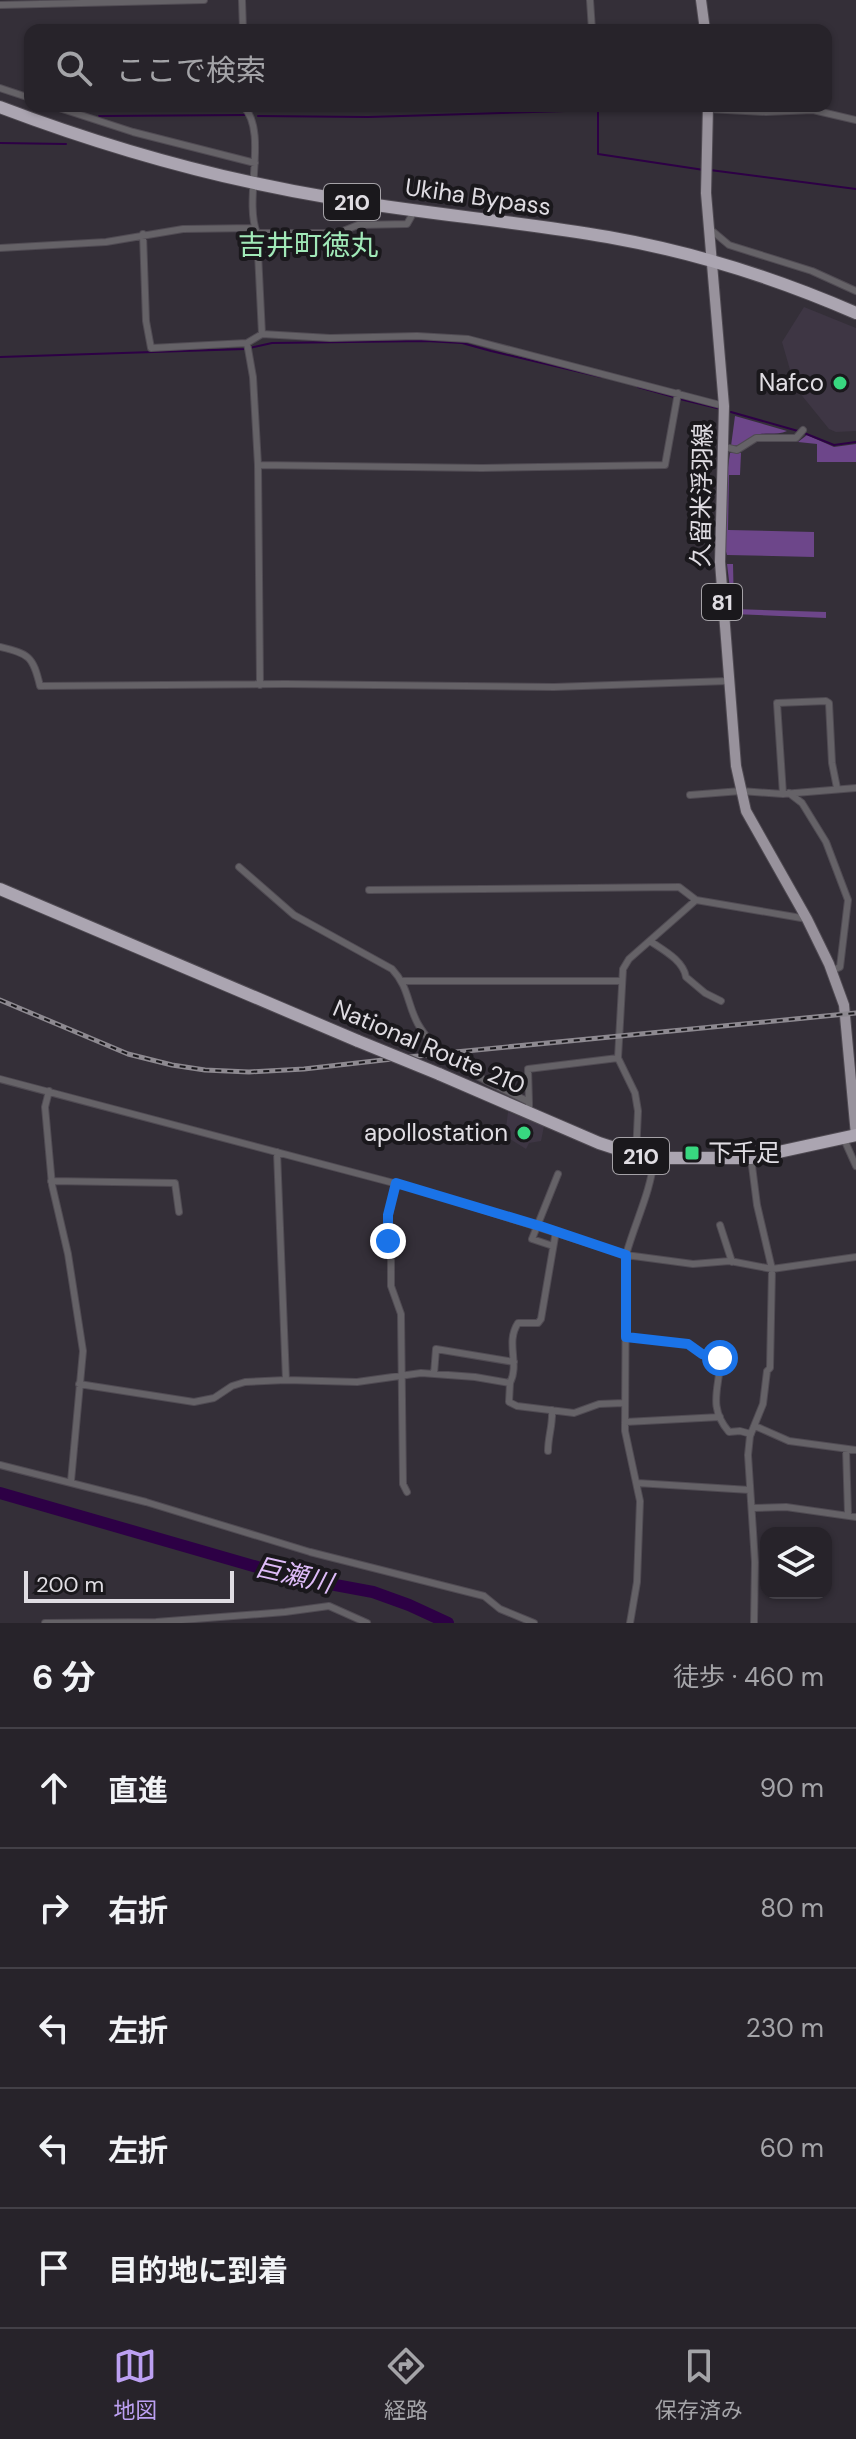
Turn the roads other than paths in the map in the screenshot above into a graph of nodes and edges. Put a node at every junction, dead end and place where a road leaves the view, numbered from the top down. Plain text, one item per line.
1 (204, 0) edge
2 (242, 0) edge
3 (590, 0) edge
4 (701, 0) edge
5 (0, 5) edge
6 (243, 24) edge
7 (592, 24) edge
8 (704, 24) edge
9 (0, 88) edge
10 (24, 96) edge
11 (0, 107) edge
12 (71, 112) edge
13 (250, 112) edge
14 (708, 112) edge
15 (822, 112) edge
16 (856, 120) edge
17 (255, 163) junction
18 (254, 184) junction
19 (411, 217) dead end
20 (710, 229) junction
21 (256, 230) junction
22 (143, 234) junction
23 (0, 248) edge
24 (712, 261) junction
25 (856, 291) edge
26 (856, 313) edge
27 (262, 334) junction
28 (247, 345) junction
29 (678, 393) junction
30 (724, 406) junction
31 (801, 433) dead end
32 (725, 447) junction
33 (258, 465) junction
34 (0, 647) edge
35 (728, 681) junction
36 (260, 685) junction
37 (837, 788) junction
38 (856, 788) edge
39 (741, 791) junction
40 (786, 793) junction
41 (690, 795) dead end
42 (239, 867) dead end
43 (0, 889) edge
44 (369, 890) dead end
45 (696, 900) junction
46 (847, 904) junction
47 (856, 909) edge
48 (807, 919) junction
49 (650, 941) junction
50 (831, 971) junction
51 (403, 981) junction
52 (622, 981) junction
53 (721, 1001) dead end
54 (852, 1023) edge
55 (618, 1058) junction
56 (0, 1079) edge
57 (49, 1091) junction
58 (529, 1108) junction
59 (852, 1135) edge
60 (277, 1152) junction
61 (636, 1155) junction
62 (654, 1158) junction
63 (751, 1158) junction
64 (856, 1166) edge
65 (558, 1174) dead end
66 (51, 1181) junction
67 (396, 1183) junction
68 (179, 1212) dead end
69 (537, 1225) junction
70 (720, 1225) dead end
71 (556, 1231) junction
72 (553, 1246) junction
73 (626, 1255) junction
74 (856, 1257) edge
75 (732, 1262) junction
76 (772, 1269) junction
77 (626, 1337) junction
78 (514, 1362) junction
79 (434, 1374) junction
80 (403, 1375) junction
81 (286, 1380) junction
82 (510, 1383) junction
83 (79, 1384) junction
84 (624, 1403) junction
85 (552, 1410) junction
86 (720, 1417) junction
87 (625, 1422) junction
88 (755, 1426) junction
89 (751, 1434) junction
90 (846, 1449) junction
91 (856, 1450) edge
92 (548, 1451) dead end
93 (0, 1465) edge
94 (71, 1481) junction
95 (637, 1483) junction
96 (750, 1490) junction
97 (407, 1492) dead end
98 (752, 1508) junction
99 (852, 1516) edge
100 (45, 1623) edge
101 (367, 1623) edge
102 (534, 1623) edge
103 (630, 1623) edge
104 (754, 1623) edge

1 - 5 street
2 - 6 street
3 - 7 street
4 - 8 main road
9 - 10 street
11 - 18 highway, Ukiha Bypass / 210
12 - 17 street
13 - 17 street
14 - 20 main road, 久留米浮羽線 / 81
15 - 16 street
17 - 18 street
18 - 21 street
18 - 24 highway, Ukiha Bypass / 210
19 - 21 street
20 - 24 main road, 久留米浮羽線 / 81
20 - 25 street
21 - 22 street
21 - 27 street
22 - 23 street
22 - 28 street
24 - 26 highway, Ukiha Bypass / 210
24 - 30 main road, 久留米浮羽線 / 81
27 - 28 street
27 - 29 street
28 - 33 street
29 - 30 street
29 - 33 street
30 - 32 main road, 久留米浮羽線 / 81
31 - 32 street
32 - 35 main road, 久留米浮羽線 / 81
33 - 36 street
34 - 36 street
35 - 36 street
35 - 39 main road, 久留米浮羽線 / 81
37 - 38 street
37 - 40 street
37 - 40 street
39 - 40 street
39 - 41 street
39 - 48 main road, 久留米浮羽線 / 81
40 - 46 street
42 - 51 street
43 - 58 highway, National Route 210 / 210, bridge
44 - 45 street
45 - 48 street
45 - 49 street
46 - 47 street
46 - 50 street
48 - 50 main road, 久留米浮羽線 / 81
49 - 52 street
49 - 53 street
50 - 54 main road, 久留米浮羽線 / 81
51 - 52 street
51 - 58 street
52 - 55 street
54 - 59 main road, 81
55 - 58 street
55 - 61 street
56 - 57 street
57 - 60 street
57 - 66 street
58 - 61 highway, National Route 210 / 210
59 - 63 highway, National Route 210 / 210
59 - 64 street
60 - 67 street
60 - 81 street
61 - 62 highway, National Route 210 / 210
62 - 63 highway, National Route 210 / 210
62 - 73 street
63 - 76 street
65 - 69 street
66 - 68 street
66 - 83 street
67 - 69 street
67 - 80 street
69 - 71 street
69 - 72 street
70 - 75 street
71 - 72 street
71 - 73 street
72 - 78 street
73 - 75 street
73 - 77 street
74 - 76 street
75 - 76 street
76 - 88 street
77 - 84 street
77 - 86 street
78 - 79 street
78 - 82 street
79 - 80 street
79 - 82 street
80 - 81 street
80 - 97 street
81 - 83 street
82 - 85 street
83 - 94 street
84 - 85 street
84 - 87 street
85 - 92 street
86 - 87 street
86 - 89 street
87 - 95 street
88 - 89 street
88 - 90 street
89 - 96 street
90 - 91 street
90 - 99 street
93 - 94 street
94 - 102 street
95 - 96 street
95 - 103 street
96 - 98 street
98 - 99 street
98 - 104 street
100 - 101 street

